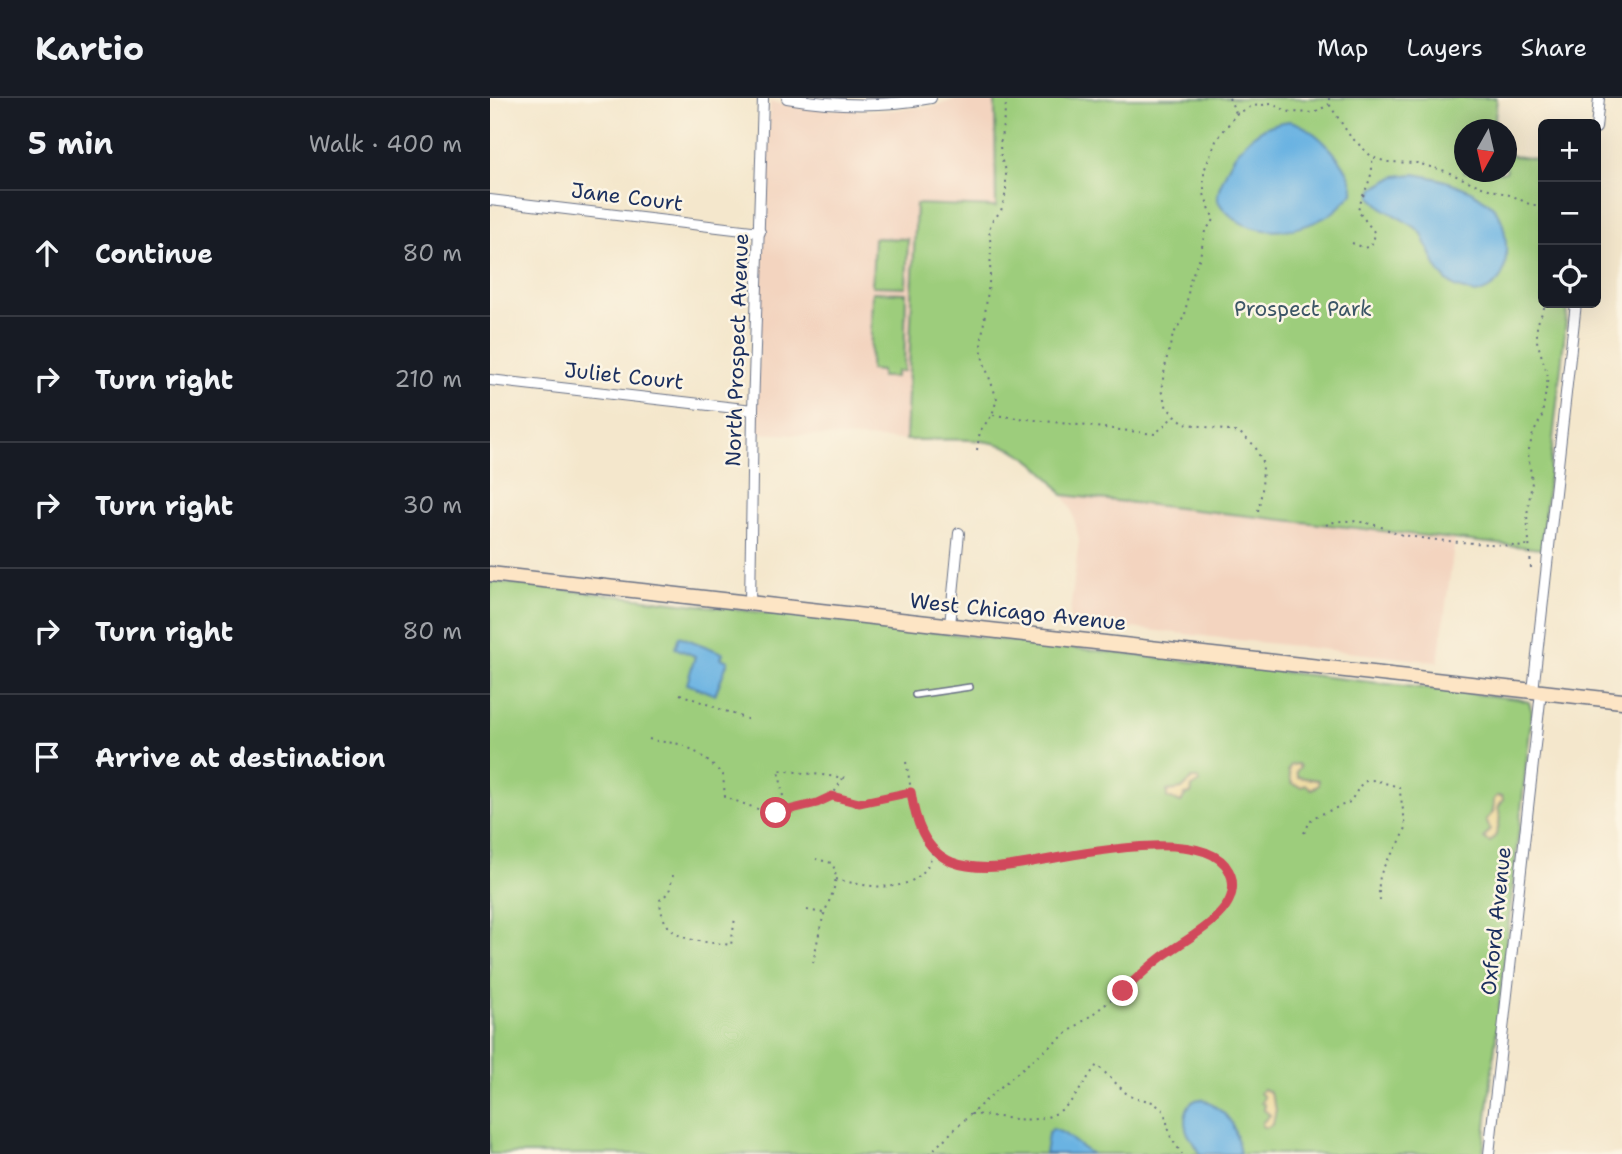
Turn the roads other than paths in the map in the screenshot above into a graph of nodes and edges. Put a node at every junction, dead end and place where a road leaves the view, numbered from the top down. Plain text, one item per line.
1 (764, 98) edge
2 (787, 98) edge
3 (930, 98) edge
4 (1599, 98) edge
5 (1597, 119) edge
6 (490, 200) edge
7 (760, 232) junction
8 (1575, 308) edge
9 (490, 380) edge
10 (753, 410) junction
11 (960, 533) dead end
12 (490, 574) edge
13 (750, 604) junction
14 (950, 625) junction
15 (970, 687) dead end
16 (1537, 692) junction
17 (915, 695) dead end
18 (1622, 701) edge
19 (1489, 1154) edge

1 - 7 street, North Prospect Avenue
2 - 3 street
4 - 5 street
6 - 7 street, Jane Court
7 - 10 street, North Prospect Avenue
8 - 16 street, Oxford Avenue
9 - 10 street, Juliet Court
10 - 13 street, North Prospect Avenue
11 - 14 street
12 - 13 main road, West Chicago Avenue
13 - 14 main road, West Chicago Avenue
14 - 16 main road, West Chicago Avenue
15 - 17 lane
16 - 18 main road, West Chicago Avenue
16 - 19 street, Oxford Avenue

